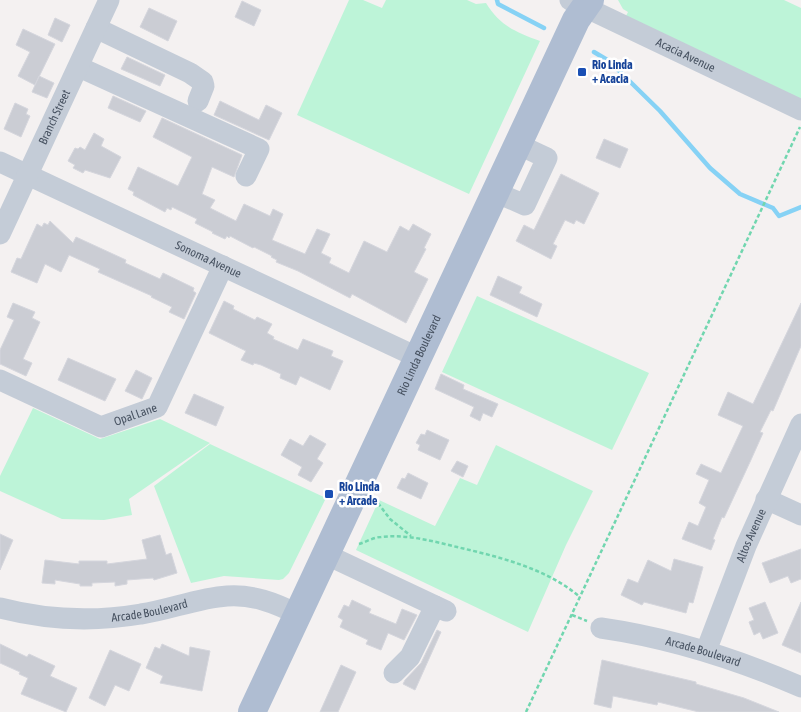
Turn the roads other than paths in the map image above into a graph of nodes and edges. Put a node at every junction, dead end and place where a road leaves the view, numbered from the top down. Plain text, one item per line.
1 (109, 0) edge
2 (581, 2) edge
3 (96, 28) junction
4 (78, 67) junction
5 (198, 102) dead end
6 (800, 119) edge
7 (0, 162) edge
8 (28, 175) junction
9 (246, 176) dead end
10 (0, 234) edge
11 (223, 266) junction
12 (417, 357) junction
13 (0, 380) edge
14 (801, 424) edge
15 (766, 499) junction
16 (801, 515) edge
17 (325, 554) junction
18 (0, 608) edge
19 (297, 614) junction
20 (601, 628) dead end
21 (706, 651) junction
22 (394, 673) dead end
23 (801, 687) edge
24 (252, 712) edge

1 - 3 street, Branch Street
2 - 6 street, Acacia Avenue
2 - 12 main road, Rio Linda Boulevard
3 - 4 street, Branch Street
3 - 5 street
4 - 8 street, Branch Street
4 - 9 street
7 - 8 street, Sonoma Avenue
8 - 10 street, Branch Street
8 - 11 street, Sonoma Avenue
11 - 12 street, Sonoma Avenue
11 - 13 street, Opal Lane
12 - 17 main road, Rio Linda Boulevard
14 - 15 street, Altos Avenue
15 - 16 street
15 - 21 street, Altos Avenue
17 - 19 main road, Rio Linda Boulevard
17 - 22 street
18 - 19 street, Arcade Boulevard
19 - 24 main road, Rio Linda Boulevard
20 - 21 street, Arcade Boulevard
21 - 23 street, Arcade Boulevard

